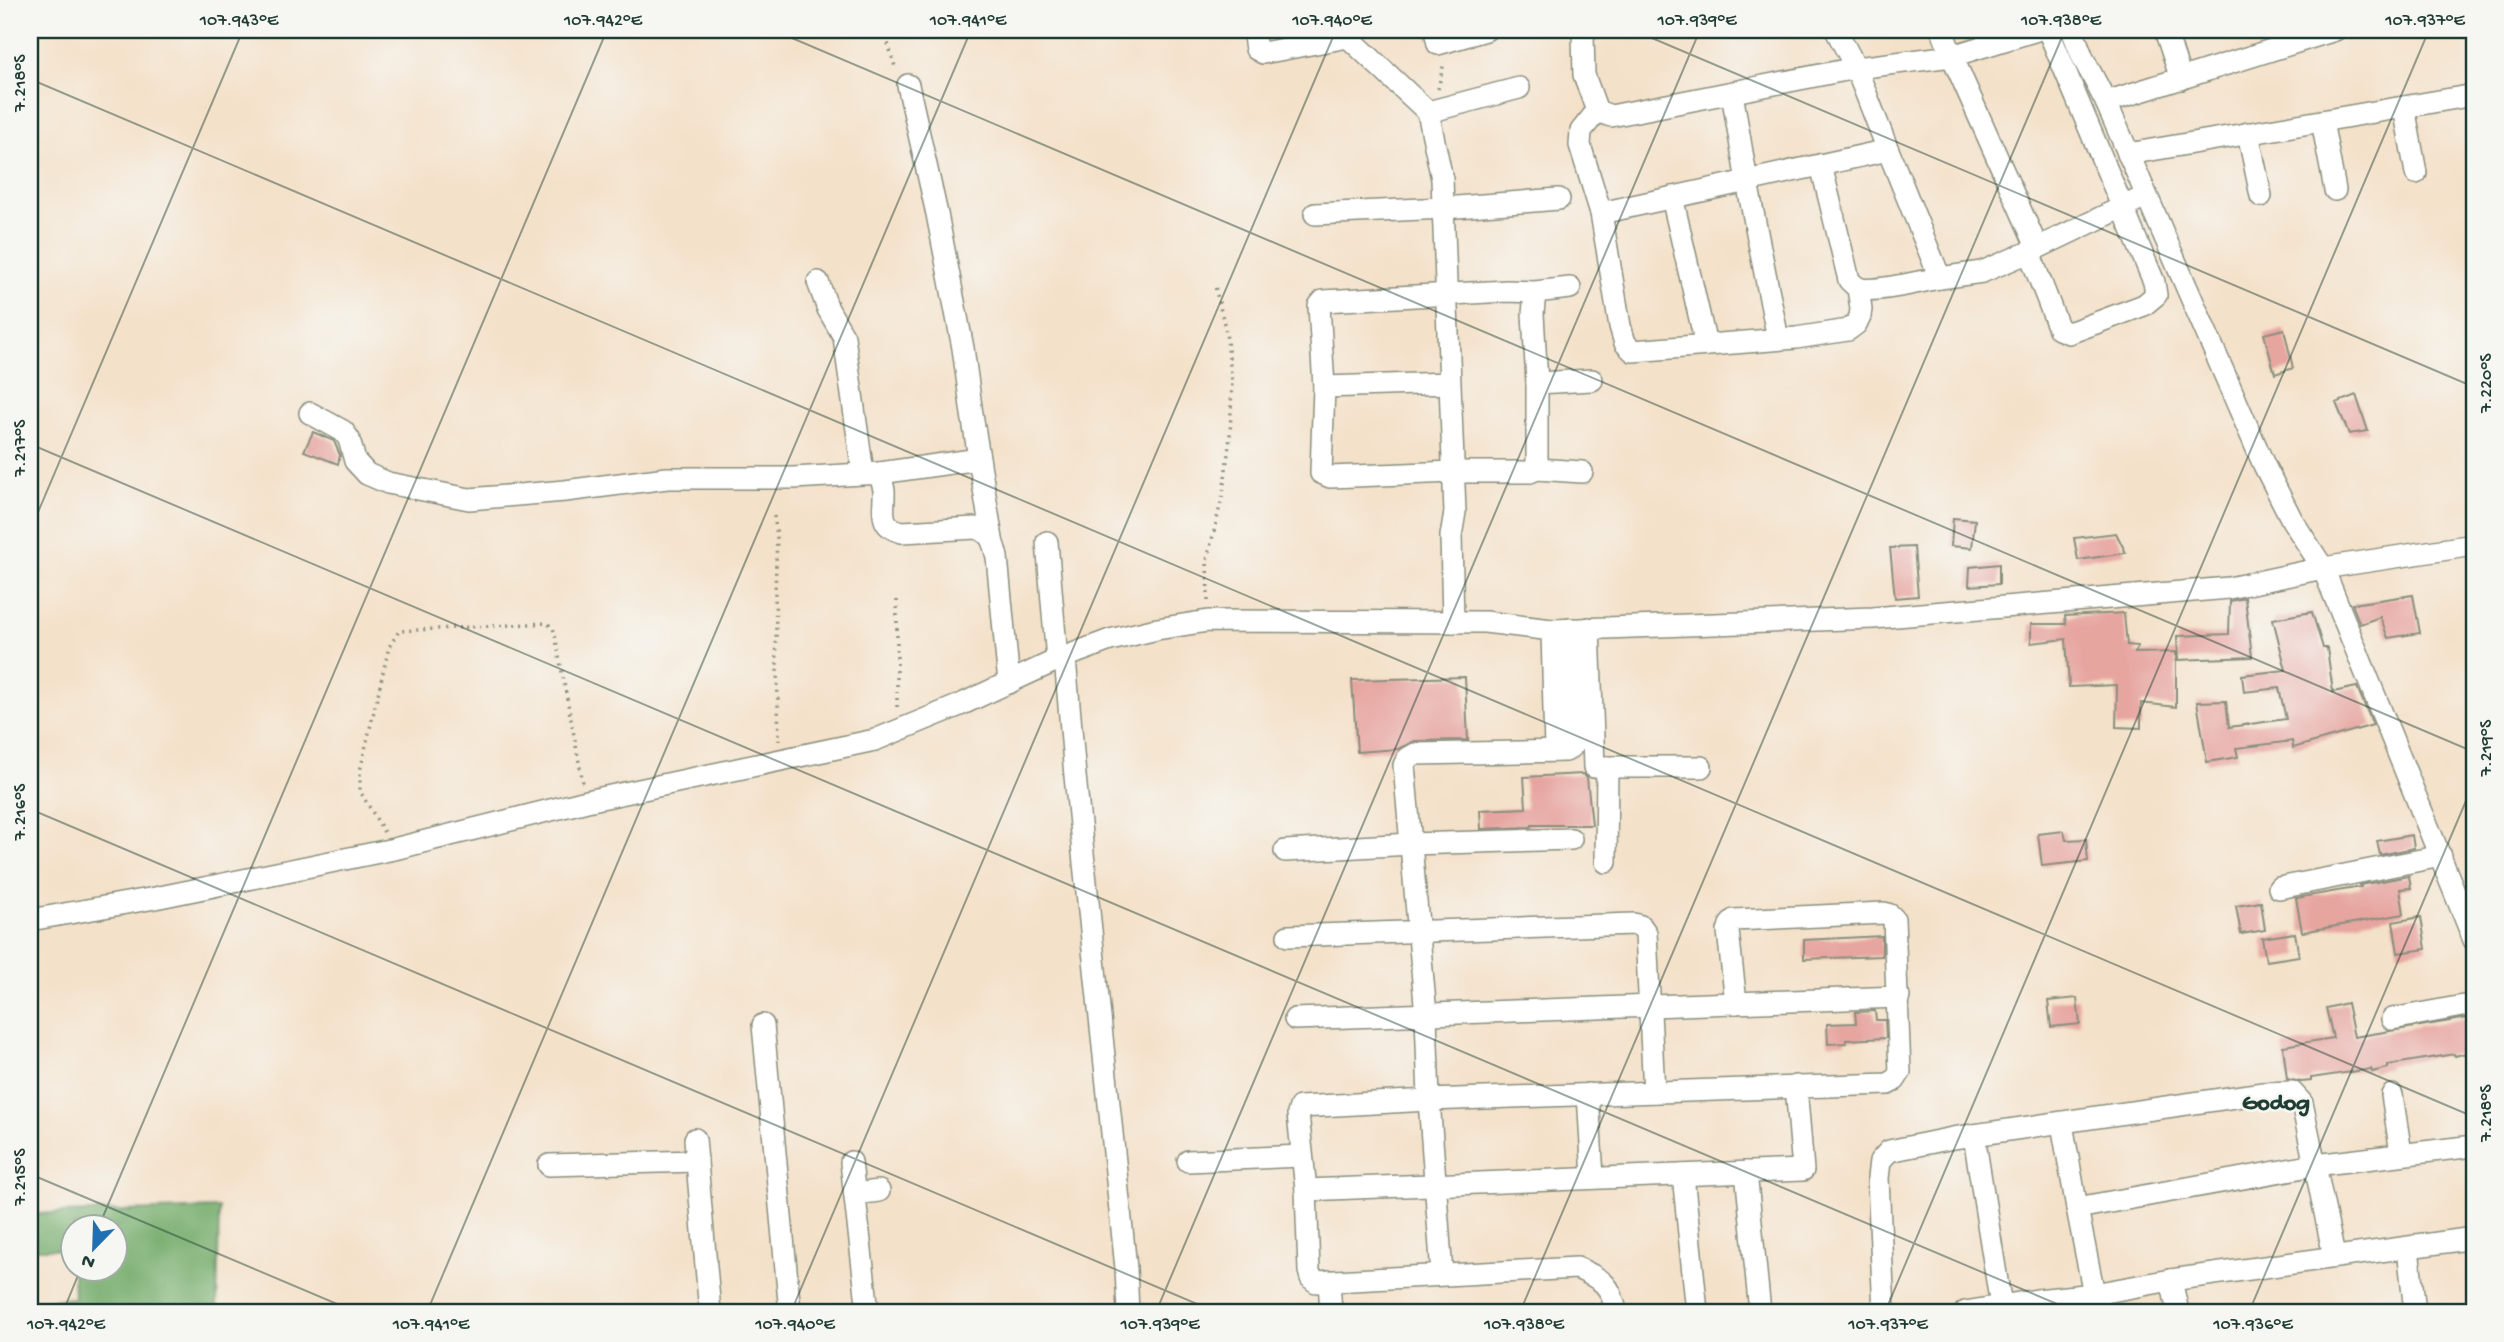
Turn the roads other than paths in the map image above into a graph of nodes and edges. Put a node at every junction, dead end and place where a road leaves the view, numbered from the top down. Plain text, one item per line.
1 (1253, 30) edge
2 (1486, 30) edge
3 (1587, 30) edge
4 (1836, 30) edge
5 (1942, 30) edge
6 (2036, 30) edge
7 (2048, 30) edge
8 (2072, 30) edge
9 (2165, 30) edge
10 (2335, 30) edge
11 (1347, 33) edge
12 (1436, 37) edge
13 (1952, 56) junction
14 (1856, 68) junction
15 (2181, 79) junction
16 (908, 85) road end
17 (1519, 88) dead end
18 (1732, 93) junction
19 (2474, 95) edge
20 (2106, 102) junction
21 (2404, 107) junction
22 (1597, 111) junction
23 (1430, 112) junction
24 (2322, 121) junction
25 (2248, 133) junction
26 (1888, 150) junction
27 (2128, 154) junction
28 (1821, 165) junction
29 (2416, 173) dead end
30 (1746, 182) junction
31 (2335, 190) dead end
32 (2146, 196) junction
33 (2260, 196) dead end
34 (1672, 197) junction
35 (1559, 199) dead end
36 (2122, 207) junction
37 (1439, 209) junction
38 (1601, 213) junction
39 (1315, 214) dead end
40 (2033, 250) junction
41 (1940, 278) junction
42 (818, 282) dead end
43 (1570, 288) dead end
44 (1858, 288) junction
45 (1535, 292) junction
46 (1441, 295) junction
47 (1778, 339) junction
48 (1706, 345) junction
49 (1592, 380) dead end
50 (1443, 383) junction
51 (1536, 383) junction
52 (1324, 387) junction
53 (310, 413) dead end
54 (979, 459) junction
55 (1536, 469) junction
56 (1447, 472) junction
57 (1582, 472) dead end
58 (872, 473) junction
59 (992, 539) junction
60 (1047, 542) dead end
61 (2474, 545) edge
62 (2323, 568) junction
63 (1453, 622) junction
64 (1570, 629) junction
65 (1061, 659) junction
66 (1009, 682) junction
67 (1607, 767) junction
68 (1701, 767) dead end
69 (1571, 839) dead end
70 (1410, 844) junction
71 (1285, 851) dead end
72 (2441, 856) junction
73 (1606, 862) dead end
74 (2279, 888) dead end
75 (30, 920) edge
76 (1418, 932) junction
77 (1288, 936) dead end
78 (2474, 940) edge
79 (1899, 997) junction
80 (1735, 1003) junction
81 (2474, 1004) edge
82 (1650, 1006) junction
83 (1426, 1015) junction
84 (2392, 1018) dead end
85 (1295, 1019) dead end
86 (763, 1025) dead end
87 (1796, 1086) junction
88 (1654, 1092) junction
89 (1588, 1094) junction
90 (2392, 1095) dead end
91 (1429, 1100) junction
92 (2062, 1124) junction
93 (1974, 1136) junction
94 (695, 1139) dead end
95 (2474, 1146) edge
96 (2402, 1153) junction
97 (1301, 1156) junction
98 (697, 1161) junction
99 (851, 1161) dead end
100 (1188, 1161) dead end
101 (549, 1165) dead end
102 (2315, 1165) junction
103 (1746, 1172) junction
104 (1683, 1175) junction
105 (1593, 1178) junction
106 (1435, 1185) junction
107 (879, 1191) dead end
108 (1306, 1191) junction
109 (855, 1194) junction
110 (2077, 1208) junction
111 (2474, 1238) edge
112 (2408, 1248) junction
113 (2334, 1256) junction
114 (1442, 1274) junction
115 (2171, 1280) junction
116 (1329, 1281) junction
117 (2094, 1294) junction
118 (2001, 1306) junction
119 (2038, 1306) edge
120 (710, 1312) edge
121 (790, 1312) edge
122 (868, 1312) edge
123 (1128, 1312) edge
124 (1331, 1312) edge
125 (1616, 1312) edge
126 (1697, 1312) edge
127 (1760, 1312) edge
128 (1884, 1312) edge
129 (1965, 1312) edge
130 (2178, 1312) edge
131 (2415, 1312) edge

1 - 11 street
2 - 12 street
3 - 22 street
4 - 14 street
5 - 13 street
6 - 13 street
7 - 36 street
8 - 20 street
9 - 15 street
10 - 15 street
11 - 23 street
13 - 14 street
13 - 40 street
14 - 18 street
14 - 26 street
15 - 20 street
16 - 54 street
17 - 23 street
18 - 22 street
18 - 30 street
19 - 21 street
20 - 27 street
21 - 24 street
21 - 29 street
22 - 38 street
23 - 37 street
24 - 25 street
24 - 31 street
25 - 27 street
25 - 33 street
26 - 28 street
26 - 41 street
27 - 32 street
28 - 30 street
28 - 44 street
30 - 34 street
30 - 47 street
32 - 36 street
32 - 62 street
34 - 38 street
34 - 48 street
35 - 37 street
36 - 40 street
36 - 40 street
37 - 39 street
37 - 46 street
38 - 48 street
40 - 41 street
41 - 44 street
42 - 58 street
43 - 45 street
44 - 47 street
45 - 46 street
45 - 51 street
46 - 50 street
46 - 52 street
47 - 48 street
49 - 51 street
50 - 52 street
50 - 56 street
51 - 55 street
52 - 56 street
53 - 58 street
54 - 58 street
54 - 59 street
55 - 56 street
55 - 57 street
56 - 63 street
58 - 59 street
59 - 66 street
60 - 65 street
61 - 62 street
62 - 64 street
62 - 72 street
63 - 64 street
63 - 65 street
64 - 67 street
64 - 70 street
65 - 66 street
65 - 123 street
66 - 75 street
67 - 68 street
67 - 73 street
69 - 70 street
70 - 71 street
70 - 76 street
72 - 74 street
72 - 78 street
76 - 77 street
76 - 82 street
76 - 83 street
79 - 80 street
79 - 80 street
79 - 87 street
80 - 82 street
81 - 84 street
82 - 83 street
82 - 88 street
83 - 85 street
83 - 91 street
86 - 121 street
87 - 88 street
87 - 103 street
88 - 89 street
89 - 91 street
89 - 105 street
90 - 96 street
91 - 97 street
91 - 106 street
92 - 93 street
92 - 102 street
92 - 110 street
93 - 118 street
93 - 128 street
94 - 98 street
95 - 96 street
96 - 102 street
97 - 100 street
97 - 108 street
98 - 101 street
98 - 120 street
99 - 109 street
102 - 110 street
102 - 113 street
103 - 104 street
103 - 127 street
104 - 105 street
104 - 126 street
105 - 106 street
106 - 108 street
106 - 114 street
107 - 109 street
108 - 116 street
109 - 122 street
110 - 117 street
111 - 112 street
112 - 113 street
112 - 131 street
113 - 115 street
114 - 116 street
114 - 125 street
115 - 117 street
115 - 130 street
116 - 124 street
117 - 119 street
118 - 119 street
118 - 129 street

